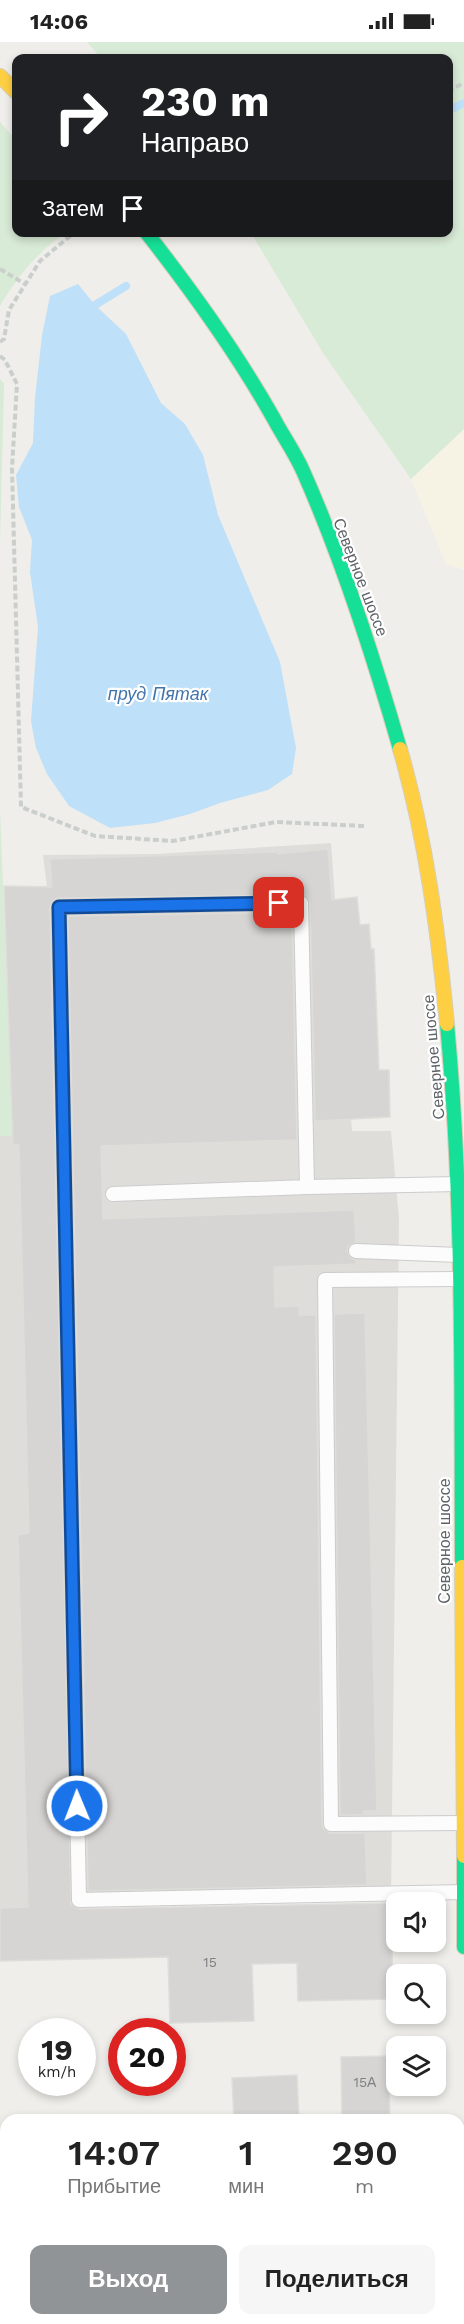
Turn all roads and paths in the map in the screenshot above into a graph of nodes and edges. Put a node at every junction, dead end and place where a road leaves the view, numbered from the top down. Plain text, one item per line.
1 (0, 76) edge
2 (12, 88) edge
3 (69, 237) edge
4 (150, 237) edge
5 (0, 269) edge
6 (25, 284) junction
7 (0, 342) edge
8 (0, 356) edge
9 (365, 826) dead end
10 (458, 1184) junction
11 (307, 1187) junction
12 (113, 1194) dead end
13 (462, 1202) edge
14 (356, 1251) dead end
15 (459, 1255) junction
16 (459, 1279) junction
17 (462, 1351) edge
18 (463, 1823) edge
19 (464, 1892) edge
20 (464, 1947) edge

1 - 2 main road
3 - 6 path
4 - 10 main road, Северное шоссе
5 - 6 path
6 - 7 path
8 - 9 path
10 - 11 lane
10 - 13 main road, Северное шоссе
11 - 12 lane
11 - 19 lane
13 - 15 main road, Северное шоссе
14 - 15 lane
15 - 16 main road, Северное шоссе
16 - 17 main road, Северное шоссе
16 - 18 lane
17 - 18 main road, Северное шоссе
18 - 19 main road, Северное шоссе
19 - 20 main road, Северное шоссе

